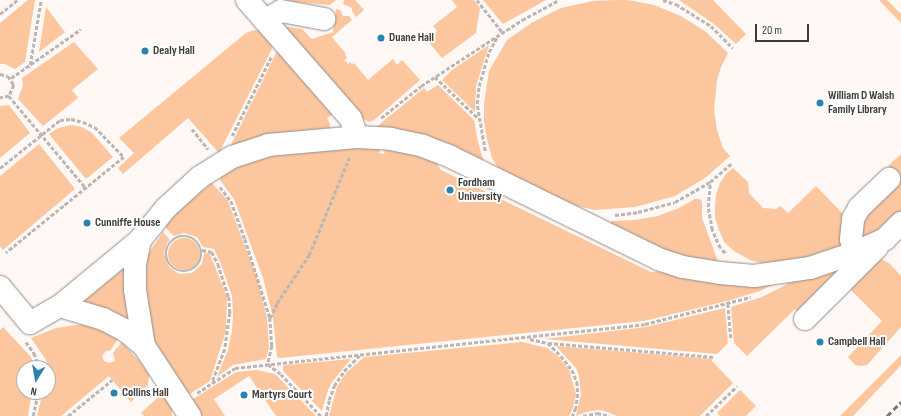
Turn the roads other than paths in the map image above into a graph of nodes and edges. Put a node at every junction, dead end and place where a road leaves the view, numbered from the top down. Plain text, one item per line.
1 (247, 0) edge
2 (324, 19) dead end
3 (265, 20) junction
4 (358, 137) junction
5 (889, 179) dead end
6 (901, 224) edge
7 (885, 239) junction
8 (140, 240) junction
9 (854, 253) junction
10 (0, 287) edge
11 (60, 306) junction
12 (805, 319) dead end
13 (144, 346) junction
14 (186, 410) edge

1 - 3 lane
2 - 3 lane
3 - 4 lane
4 - 8 lane
4 - 9 lane
5 - 9 lane
6 - 7 lane
7 - 9 lane
7 - 12 lane
8 - 11 lane
8 - 13 lane
10 - 11 lane
11 - 13 lane
13 - 14 lane

